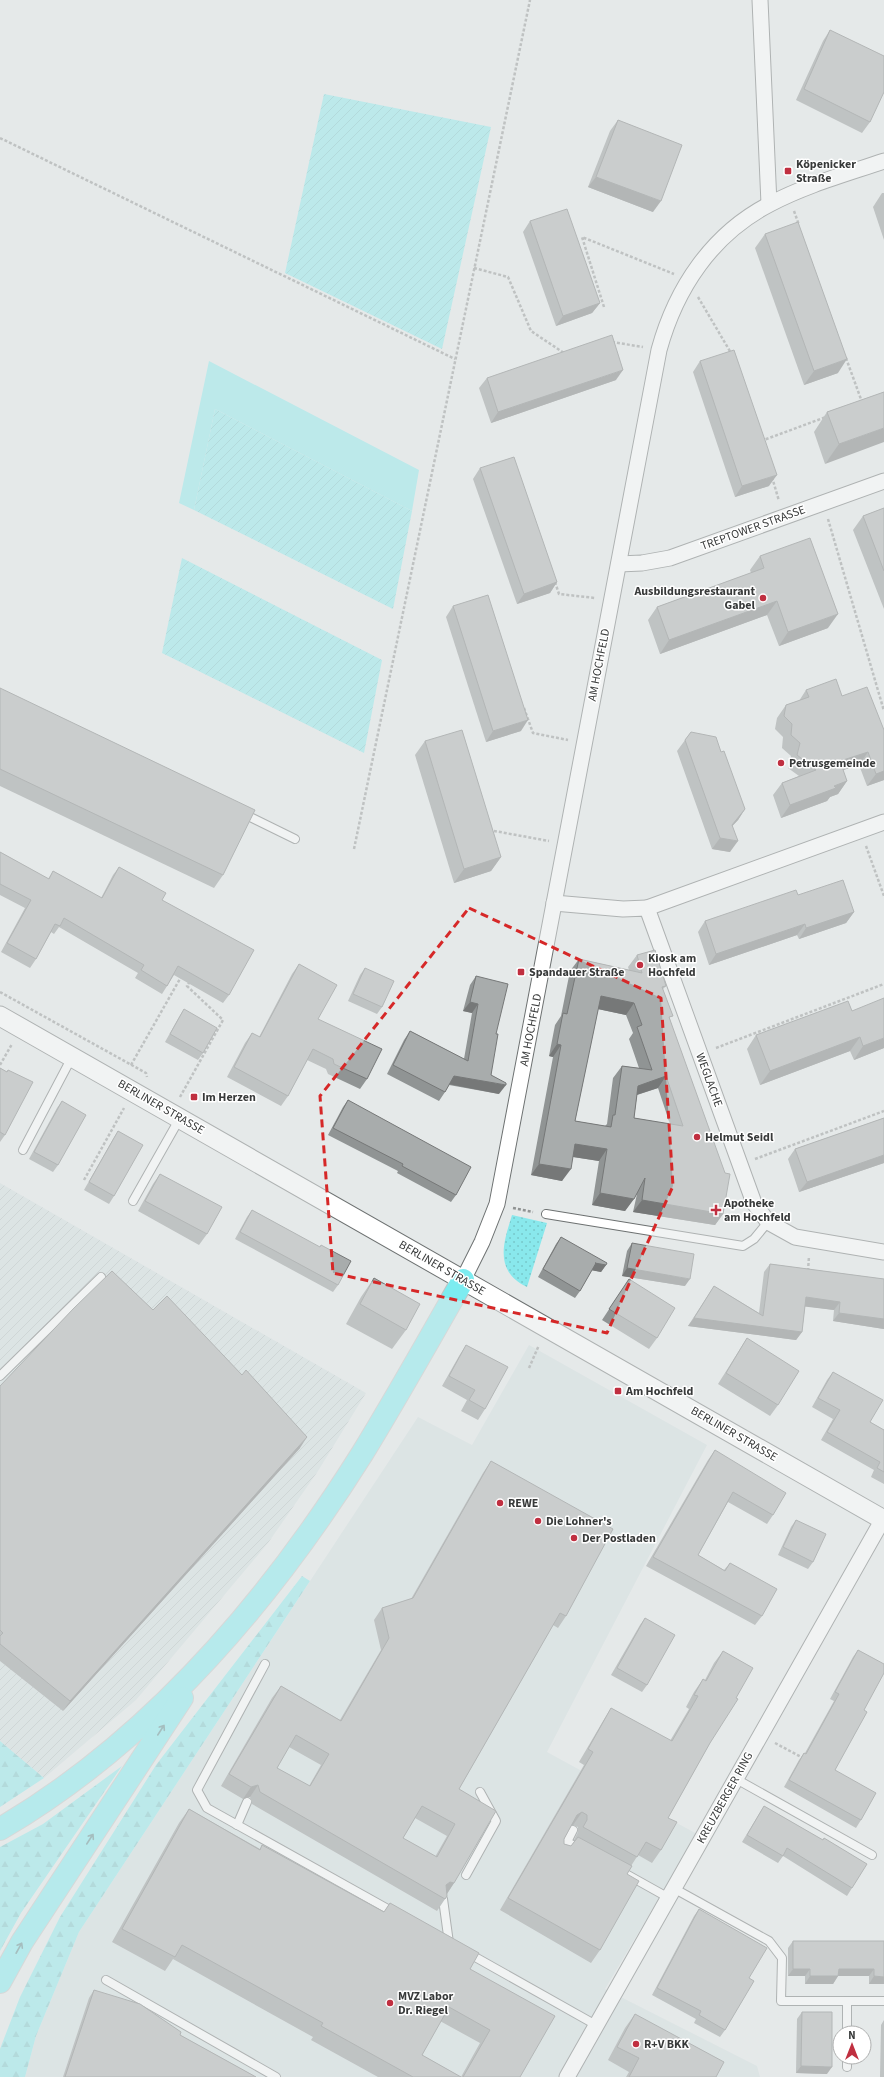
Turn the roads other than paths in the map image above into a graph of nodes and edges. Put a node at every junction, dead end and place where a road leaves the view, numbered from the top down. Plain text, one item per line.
1 (760, 0) edge
2 (884, 161) edge
3 (769, 204) junction
4 (884, 481) edge
5 (619, 564) junction
6 (230, 808) edge
7 (884, 822) edge
8 (295, 839) dead end
9 (554, 903) junction
10 (647, 908) junction
11 (0, 1016) edge
12 (72, 1057) junction
13 (176, 1116) junction
14 (23, 1150) dead end
15 (133, 1201) dead end
16 (546, 1214) road end
17 (768, 1222) junction
18 (884, 1252) edge
19 (101, 1277) dead end
20 (463, 1280) junction
21 (0, 1376) edge
22 (883, 1519) edge
23 (207, 1660) junction
24 (264, 1664) dead end
25 (736, 1779) junction
26 (480, 1792) dead end
27 (247, 1802) edge
28 (237, 1825) junction
29 (0, 1829) edge
30 (573, 1830) edge
31 (567, 1842) junction
32 (588, 1853) edge
33 (560, 1854) edge
34 (872, 1855) dead end
35 (622, 1872) edge
36 (466, 1875) edge
37 (672, 1893) junction
38 (443, 1899) edge
39 (406, 1919) edge
40 (438, 1937) edge
41 (456, 1947) junction
42 (106, 1980) dead end
43 (0, 1982) edge
44 (847, 2001) junction
45 (884, 2001) edge
46 (596, 2025) junction
47 (847, 2025) edge
48 (276, 2077) edge
49 (567, 2077) edge

1 - 3 street
2 - 3 street, AM HOCHFELD
3 - 5 street, AM HOCHFELD
4 - 5 street, TREPTOWER STRASSE
5 - 9 street, AM HOCHFELD
6 - 8 lane
7 - 10 street
9 - 10 street
9 - 20 street, AM HOCHFELD
10 - 17 street, WEGLACHE
11 - 12 street, BERLINER STRASSE
12 - 13 street, BERLINER STRASSE
12 - 14 lane
13 - 15 lane
13 - 20 street, BERLINER STRASSE
16 - 17 lane
17 - 18 street, WEGLACHE
19 - 21 lane
20 - 22 street, BERLINER STRASSE
20 - 23 highway
22 - 25 street, KREUZBERGER RING
23 - 29 highway
43 -> 23 highway
24 - 28 lane
25 - 34 lane
25 - 37 street, KREUZBERGER RING
26 - 36 lane
27 - 28 lane
28 - 39 lane
30 - 31 lane
31 - 32 lane
31 - 33 lane
35 - 37 lane
37 - 44 lane
37 - 46 street, KREUZBERGER RING
38 - 41 lane
40 - 41 lane
41 - 46 lane
42 - 48 lane
44 - 45 lane
44 - 47 lane
46 - 49 street, KREUZBERGER RING

